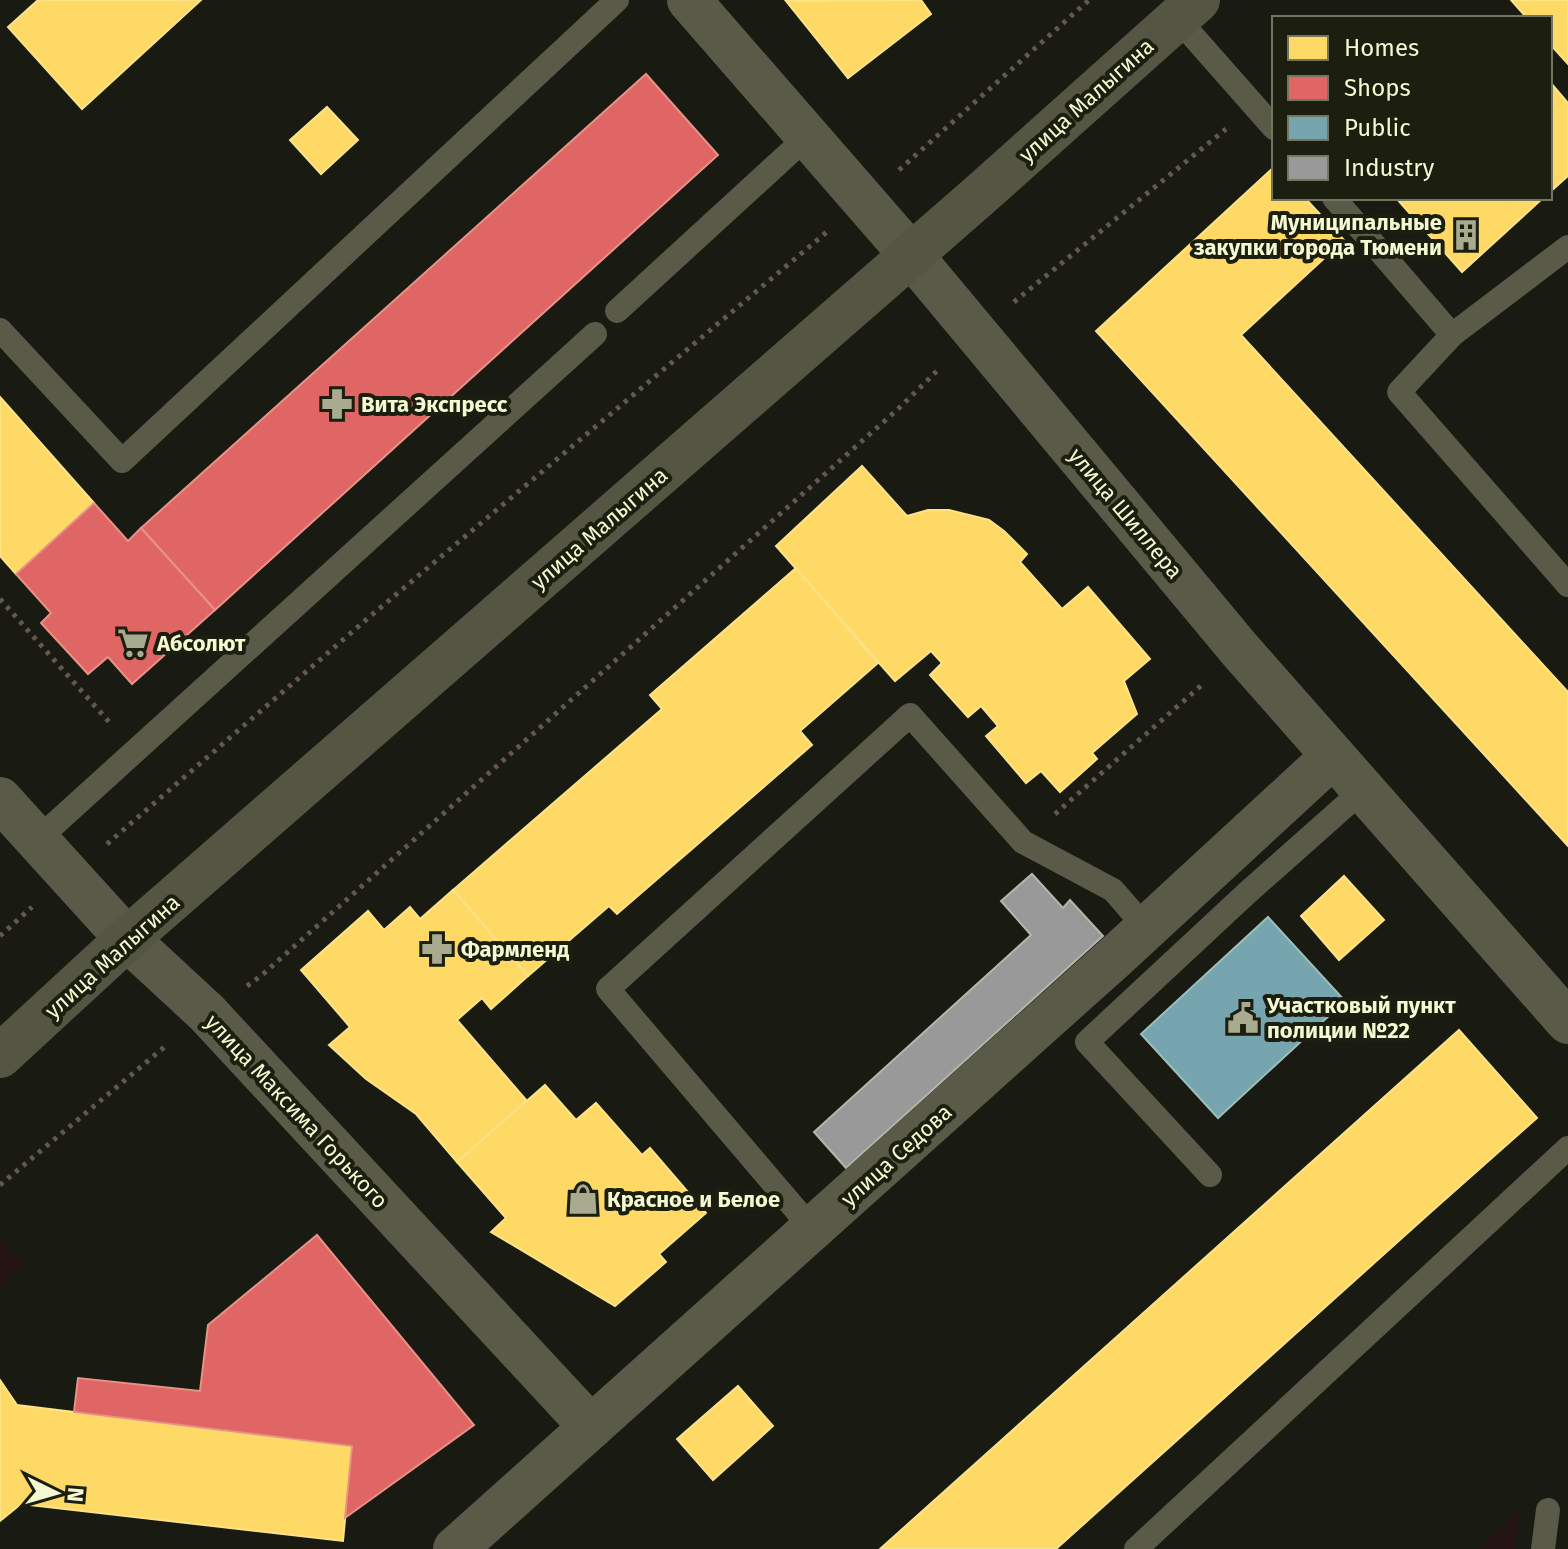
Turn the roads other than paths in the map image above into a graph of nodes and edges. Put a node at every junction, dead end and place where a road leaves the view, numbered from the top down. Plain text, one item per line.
1 (617, 0) edge
2 (689, 0) edge
3 (1187, 9) edge
4 (1272, 126) edge
5 (808, 136) junction
6 (1336, 200) edge
7 (1568, 247) edge
8 (911, 255) junction
9 (617, 311) dead end
10 (0, 330) edge
11 (595, 334) dead end
12 (1452, 335) junction
13 (1568, 585) edge
14 (1333, 756) junction
15 (1363, 790) junction
16 (0, 799) edge
17 (37, 840) junction
18 (1145, 927) junction
19 (127, 939) junction
20 (1568, 1022) edge
21 (0, 1056) edge
22 (1568, 1148) edge
23 (1210, 1175) dead end
24 (811, 1231) junction
25 (591, 1427) junction
26 (1548, 1510) dead end
27 (455, 1549) edge
28 (1136, 1549) edge
29 (1543, 1549) edge

1 - 10 lane
2 - 5 street, улица Шиллера
3 - 4 lane
3 - 8 street, улица Малыгина
5 - 8 street, улица Шиллера
5 - 9 lane
6 - 12 lane
7 - 12 lane
8 - 14 street, улица Шиллера
8 - 19 street, улица Малыгина
11 - 17 lane
12 - 13 lane
14 - 15 street, улица Шиллера
14 - 18 street, улица Седова
15 - 20 street, улица Шиллера
15 - 23 lane
16 - 17 street, улица Максима Горького
17 - 19 street, улица Максима Горького
18 - 24 street, улица Седова
18 - 24 lane
19 - 21 street, улица Малыгина
19 - 25 street, улица Максима Горького
22 - 28 lane
24 - 25 street, улица Седова
25 - 27 street, улица Седова
26 - 29 lane

